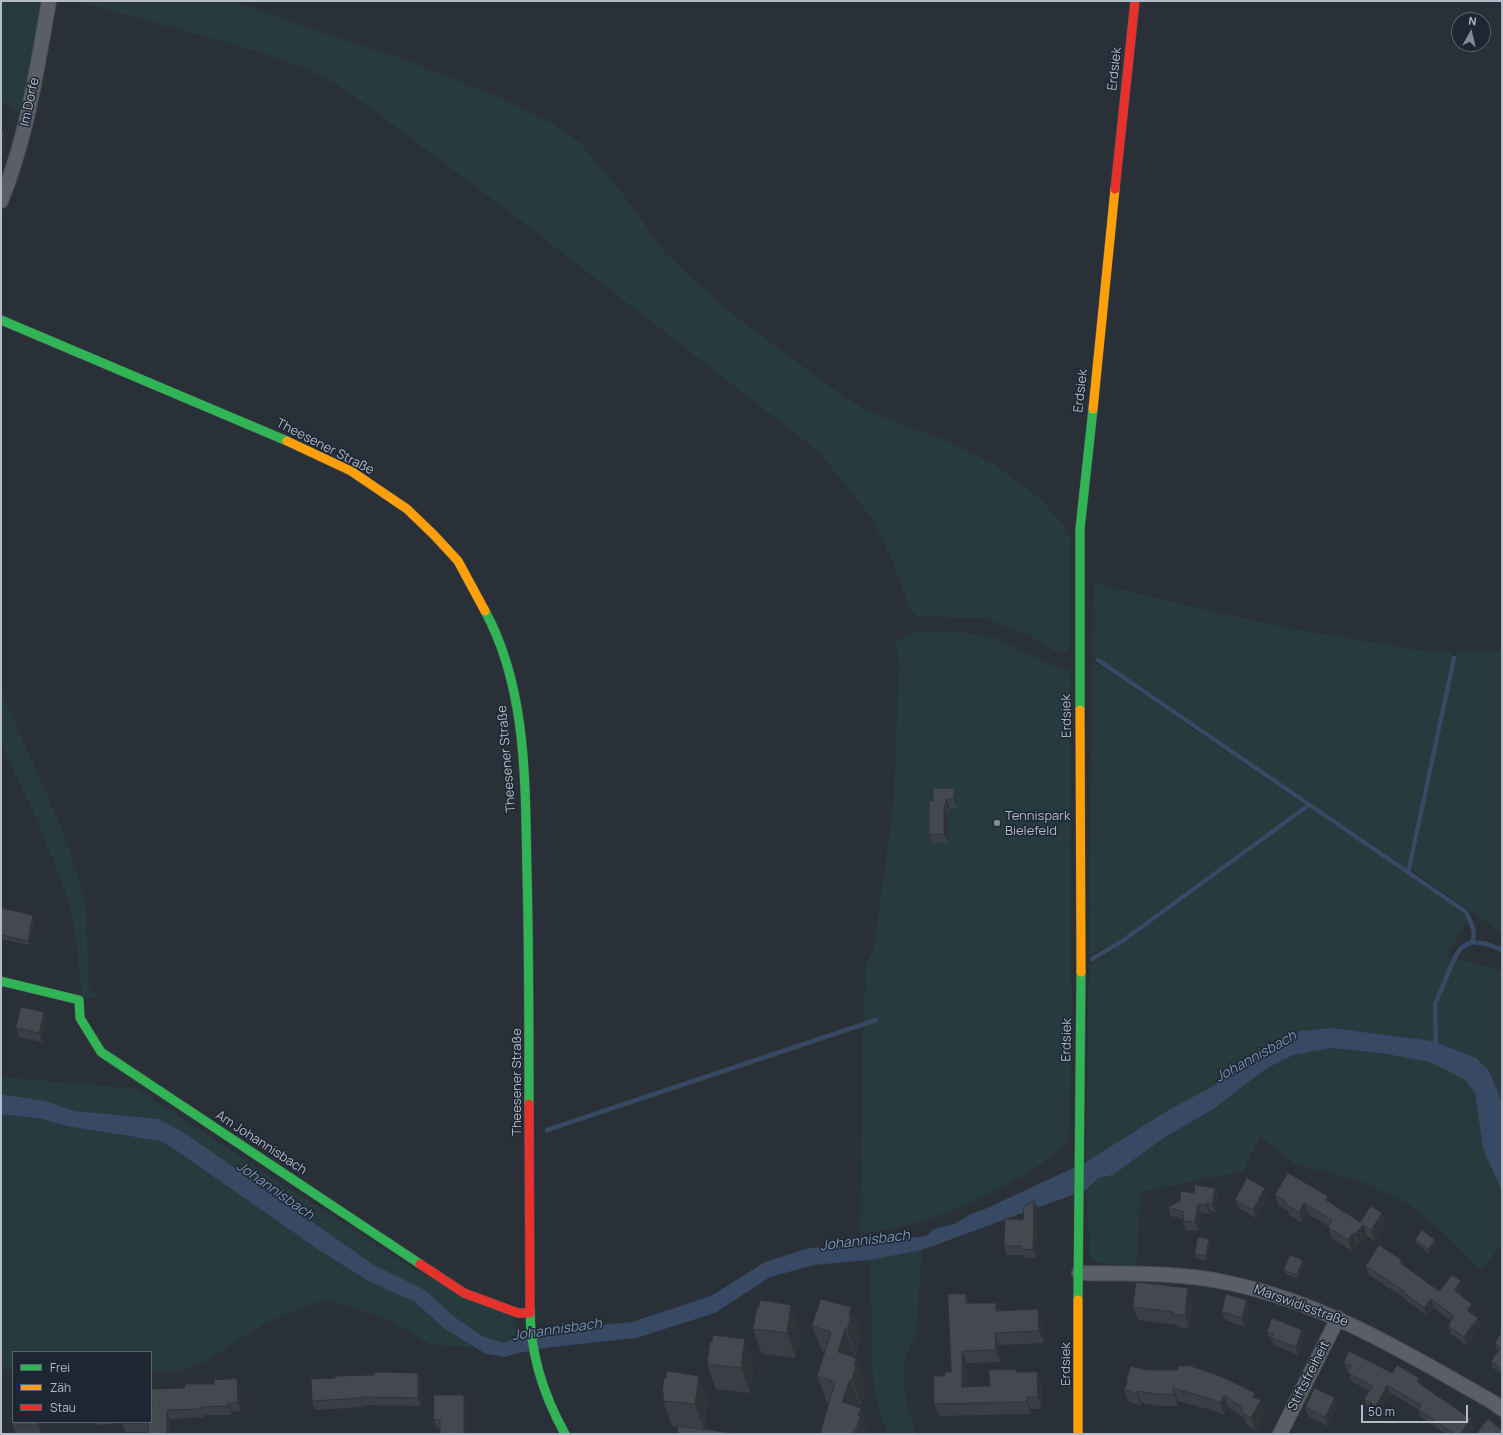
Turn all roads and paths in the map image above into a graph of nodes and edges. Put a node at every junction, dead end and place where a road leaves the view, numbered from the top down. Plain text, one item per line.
1 (49, 1) edge
2 (1135, 1) edge
3 (1, 201) edge
4 (1, 320) edge
5 (1, 980) edge
6 (1079, 1273) junction
7 (530, 1313) junction
8 (1338, 1318) junction
9 (1502, 1409) edge
10 (565, 1434) edge
11 (1078, 1434) edge
12 (1280, 1434) edge

1 - 3 street, Im Dorfe
2 - 6 street, Erdsiek
4 - 7 street, Theesener Straße
5 - 7 street, Am Johannisbach
6 - 8 street, Marswidisstraße
6 - 11 street, Erdsiek
7 - 10 street, Theesener Straße
8 - 9 street, Marswidisstraße
8 - 12 street, Stiftsfreiheit

